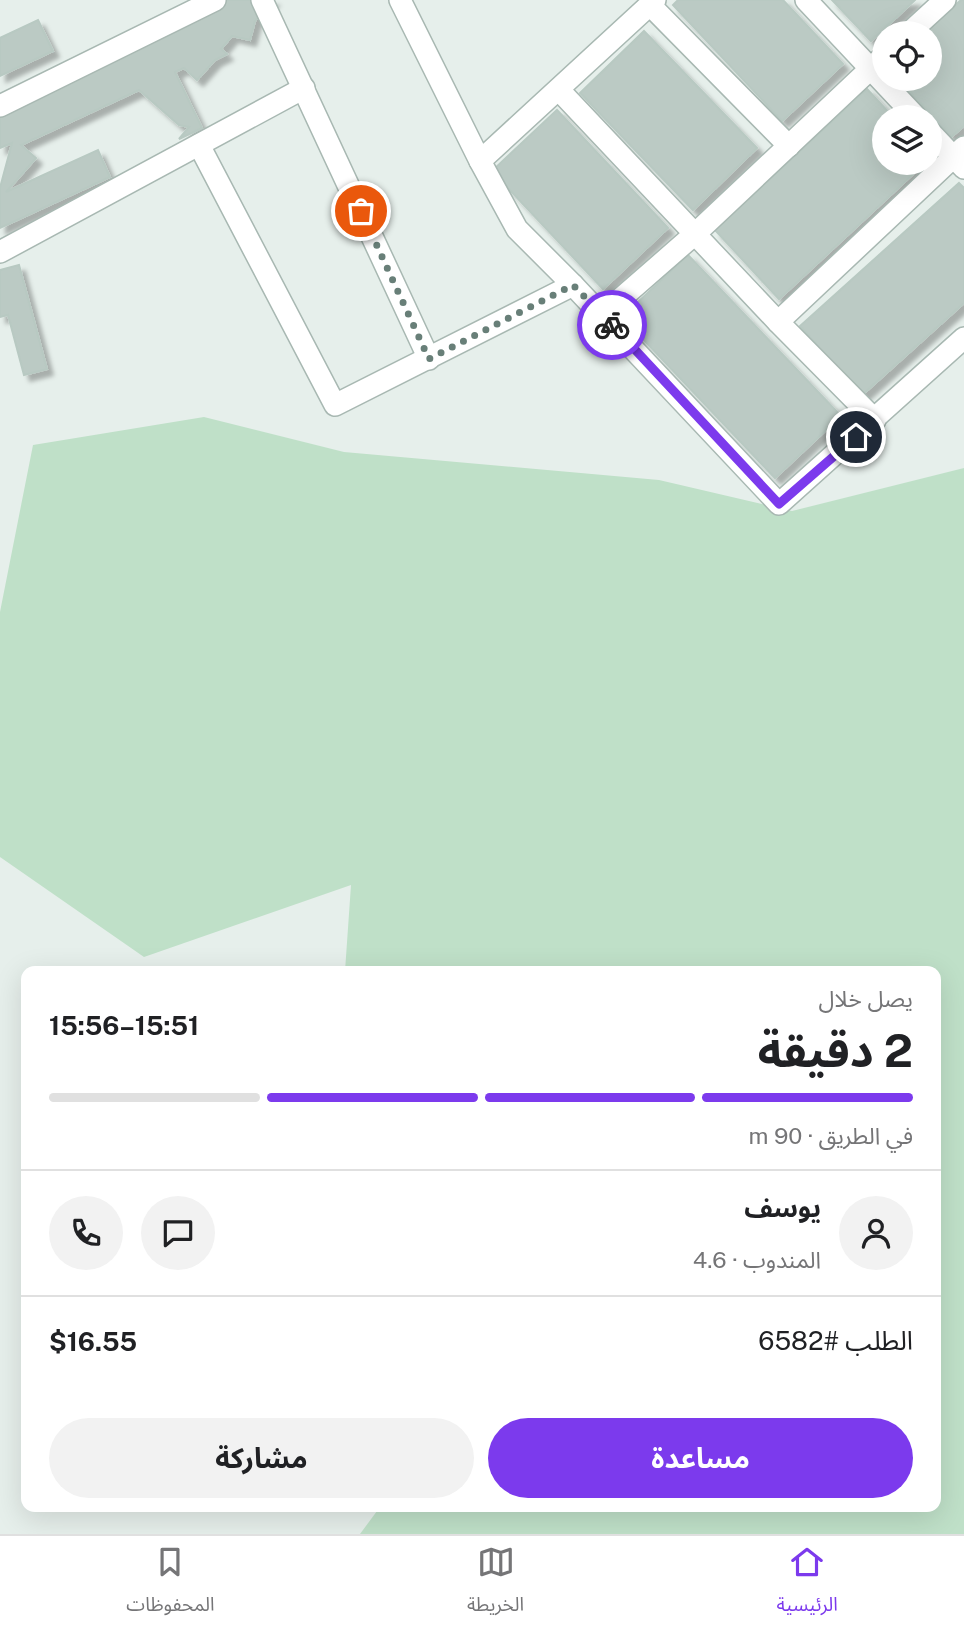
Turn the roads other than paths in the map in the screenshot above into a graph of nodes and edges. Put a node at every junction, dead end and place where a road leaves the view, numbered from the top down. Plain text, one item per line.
1 (215, 0) edge
2 (262, 0) edge
3 (400, 0) edge
4 (806, 0) edge
5 (945, 0) edge
6 (652, 2) edge
7 (922, 21) edge
8 (872, 58) edge
9 (872, 67) edge
10 (304, 88) junction
11 (559, 90) junction
12 (0, 106) edge
13 (942, 142) edge
14 (199, 145) junction
15 (789, 146) junction
16 (960, 157) edge
17 (480, 161) junction
18 (696, 233) junction
19 (0, 252) edge
20 (573, 285) junction
21 (602, 315) junction
22 (778, 322) junction
23 (964, 338) edge
24 (429, 359) junction
25 (875, 420) junction

1 - 12 street
2 - 10 street
3 - 17 street
4 - 8 street
5 - 7 street
6 - 11 street
6 - 15 street
9 - 15 street
10 - 14 street
10 - 24 street
11 - 17 street
11 - 18 street
13 - 16 street
14 - 19 street
14 - 24 street
15 - 18 street
16 - 22 street
17 - 20 street
18 - 21 street
18 - 22 street
20 - 21 street
20 - 24 street
21 - 25 street
22 - 25 street
23 - 25 street

